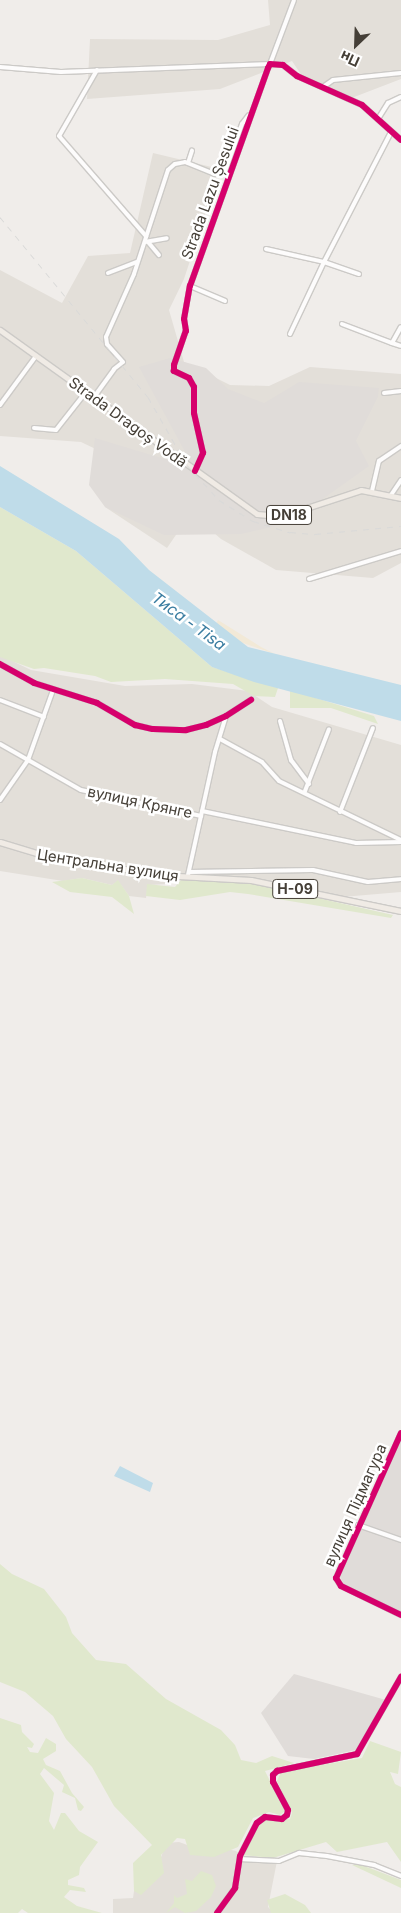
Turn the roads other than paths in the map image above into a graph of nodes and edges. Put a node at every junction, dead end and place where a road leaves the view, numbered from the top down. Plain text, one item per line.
1 (294, 0) edge
2 (270, 64) junction
3 (0, 68) edge
4 (97, 70) junction
5 (401, 73) edge
6 (323, 88) junction
7 (401, 97) edge
8 (249, 115) junction
9 (378, 119) junction
10 (391, 132) junction
11 (401, 140) edge
12 (192, 151) dead end
13 (188, 162) junction
14 (146, 236) junction
15 (167, 238) dead end
16 (146, 242) junction
17 (266, 249) dead end
18 (159, 255) dead end
19 (137, 262) junction
20 (324, 262) junction
21 (108, 273) dead end
22 (360, 274) dead end
23 (190, 286) junction
24 (225, 301) dead end
25 (342, 324) dead end
26 (401, 327) edge
27 (0, 330) edge
28 (290, 334) dead end
29 (392, 343) junction
30 (401, 346) edge
31 (36, 356) junction
32 (401, 391) edge
33 (86, 392) junction
34 (384, 393) dead end
35 (94, 397) junction
36 (0, 405) edge
37 (34, 428) dead end
38 (401, 446) edge
39 (195, 471) junction
40 (401, 480) edge
41 (372, 491) junction
42 (390, 495) junction
43 (401, 498) edge
44 (401, 551) edge
45 (309, 579) dead end
46 (0, 664) edge
47 (53, 690) junction
48 (0, 700) edge
49 (250, 700) dead end
50 (226, 716) junction
51 (44, 717) junction
52 (280, 721) dead end
53 (374, 728) dead end
54 (329, 729) dead end
55 (220, 739) junction
56 (0, 744) edge
57 (28, 760) junction
58 (309, 784) junction
59 (305, 791) junction
60 (0, 800) edge
61 (340, 812) junction
62 (202, 814) junction
63 (401, 841) edge
64 (0, 842) edge
65 (188, 875) junction
66 (401, 878) edge
67 (401, 911) edge
68 (401, 1433) edge
69 (358, 1525) junction
70 (401, 1540) edge
71 (401, 1615) edge
72 (401, 1677) edge
73 (239, 1859) junction
74 (401, 1876) edge
75 (216, 1913) edge

1 - 2 street, Strada Lazu Șesului
2 - 4 street
2 - 6 street
2 - 8 street, Strada Lazu Șesului
3 - 4 street
4 - 14 street
5 - 6 street
6 - 9 street
7 - 9 street
8 - 13 street, Strada Lazu Șesului
8 - 23 street, Strada Lazu Șesului
9 - 10 street
10 - 11 street
10 - 20 street
12 - 13 street
13 - 14 street, Strada Lazu Șesului
14 - 16 street, Strada Lazu Șesului
15 - 16 street
16 - 18 street
16 - 19 street, Strada Lazu Șesului
17 - 20 street
19 - 21 street
19 - 35 street, Strada Lazu Șesului
20 - 22 street
20 - 28 street
23 - 24 street
23 - 39 street, Strada Lazu Șesului
25 - 29 street
26 - 29 street
27 - 31 main road, Strada Dragoș Vodă / DN18
29 - 30 street
31 - 33 main road, Strada Dragoș Vodă / DN18
31 - 36 street
32 - 34 street
33 - 35 main road, Strada Dragoș Vodă / DN18
33 - 37 street
35 - 39 main road, Strada Dragoș Vodă / DN18
38 - 41 street
39 - 41 main road, Strada Dragoș Vodă / DN18
40 - 42 street
41 - 42 main road, Strada Dragoș Vodă / DN18
42 - 43 main road, Strada Dragoș Vodă / DN18
44 - 45 street
46 - 47 street
47 - 50 street
47 - 51 street
48 - 51 street
49 - 50 street
50 - 55 street
51 - 57 street
52 - 58 street
53 - 61 street
54 - 58 street
55 - 59 street
55 - 62 street
56 - 57 street, вулиця Крянге
57 - 60 street
57 - 62 street, вулиця Крянге
58 - 59 street
59 - 61 street
61 - 63 street
62 - 63 street, вулиця Крянге
62 - 65 street
64 - 65 main road, Центральна вулиця / Н-09
65 - 66 street
65 - 67 main road, Н-09
68 - 69 street, вулиця Підмагура
69 - 70 street, вулиця Підмагура
69 - 71 street, вулиця Підмагура
72 - 73 street
73 - 74 street
73 - 75 street

